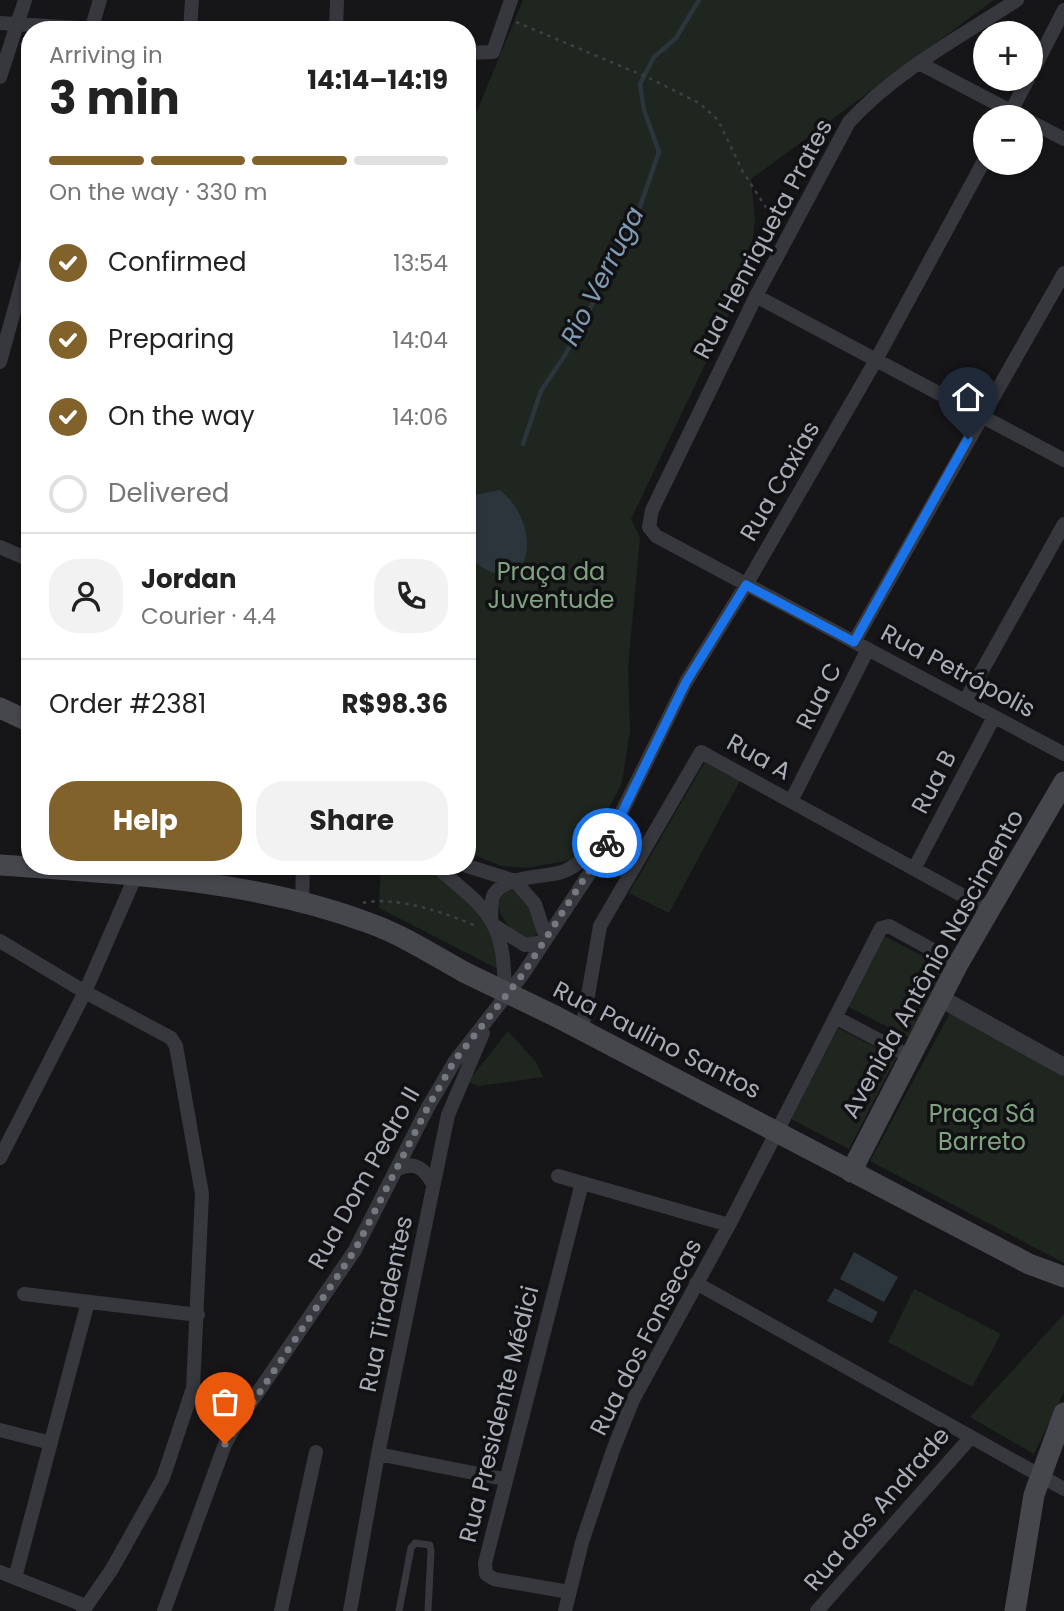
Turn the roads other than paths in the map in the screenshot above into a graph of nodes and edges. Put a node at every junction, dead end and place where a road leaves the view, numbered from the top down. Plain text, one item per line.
1 (25, 0) edge
2 (100, 0) edge
3 (192, 0) edge
4 (337, 0) edge
5 (512, 0) edge
6 (1017, 0) edge
7 (1064, 10) edge
8 (94, 21) edge
9 (191, 21) edge
10 (336, 21) edge
11 (0, 23) edge
12 (19, 24) junction
13 (1043, 51) edge
14 (476, 53) edge
15 (919, 63) junction
16 (0, 77) edge
17 (996, 105) edge
18 (1043, 128) edge
19 (1064, 139) edge
20 (976, 175) edge
21 (1064, 273) edge
22 (21, 285) edge
23 (756, 296) junction
24 (13, 314) junction
25 (21, 314) edge
26 (876, 360) junction
27 (0, 362) edge
28 (981, 416) junction
29 (1064, 460) edge
30 (1064, 524) edge
31 (649, 527) joint
32 (0, 547) edge
33 (21, 556) edge
34 (746, 585) junction
35 (854, 642) junction
36 (868, 649) junction
37 (965, 701) junction
38 (0, 708) edge
39 (994, 717) junction
40 (21, 718) edge
41 (1064, 754) edge
42 (1064, 782) edge
43 (791, 801) junction
44 (615, 826) junction
45 (0, 865) edge
46 (21, 866) edge
47 (476, 869) edge
48 (914, 869) junction
49 (125, 875) edge
50 (154, 875) edge
51 (175, 875) edge
52 (303, 875) edge
53 (446, 875) edge
54 (181, 880) junction
55 (515, 881) junction
56 (302, 901) junction
57 (989, 910) junction
58 (494, 928) junction
59 (545, 940) junction
60 (0, 941) edge
61 (958, 964) junction
62 (85, 992) junction
63 (505, 998) junction
64 (940, 998) junction
65 (492, 1013) junction
66 (835, 1017) junction
67 (582, 1030) junction
68 (909, 1056) junction
69 (1064, 1067) edge
70 (775, 1131) junction
71 (0, 1158) edge
72 (396, 1170) junction
73 (851, 1172) junction
74 (558, 1176) dead end
75 (582, 1183) junction
76 (433, 1184) junction
77 (729, 1224) junction
78 (1029, 1264) junction
79 (1064, 1277) edge
80 (696, 1283) junction
81 (1064, 1289) edge
82 (24, 1294) dead end
83 (88, 1302) junction
84 (198, 1315) junction
85 (1064, 1413) edge
86 (0, 1430) edge
87 (971, 1437) junction
88 (51, 1443) junction
89 (316, 1452) dead end
90 (378, 1454) junction
91 (1039, 1476) junction
92 (504, 1479) junction
93 (1064, 1489) edge
94 (0, 1572) edge
95 (15, 1578) junction
96 (569, 1592) junction
97 (84, 1609) edge
98 (164, 1611) edge
99 (281, 1611) edge
100 (350, 1611) edge
101 (399, 1611) edge
102 (428, 1611) edge
103 (565, 1611) edge
104 (817, 1611) edge
105 (1015, 1611) edge

1 - 12 street
2 - 8 street
3 - 9 street
4 - 10 street
5 - 14 street
6 - 15 street, Rua Henriqueta Prates
7 - 13 street
11 - 12 street
12 - 16 street
15 - 17 street
15 - 23 street, Rua Henriqueta Prates
18 - 19 street
20 - 26 street, Rua Caxias
21 - 28 street
22 - 24 street
23 - 26 street
23 - 31 street, Rua Henriqueta Prates
24 - 25 street
24 - 27 street
26 - 28 street
26 - 34 street, Rua Caxias
28 - 29 street
28 - 35 street
30 - 37 street
31 - 34 street, Rua Petrópolis
32 - 33 street
34 - 35 street, Rua Petrópolis
34 - 44 street, Rua Caxias
35 - 36 street, Rua Petrópolis
36 - 37 street, Rua Petrópolis
36 - 43 street, Rua C
37 - 39 street, Rua Petrópolis
38 - 40 main road
39 - 41 street, Rua Petrópolis
39 - 48 street, Rua B
42 - 57 main road, Avenida Antônio Nascimento
43 - 48 street, Rua A
43 - 67 street, Rua A
44 - 55 street
44 - 59 street, Rua Caxias
45 - 46 main road, Rua Paulino Santos
47 - 55 street
48 - 57 street, Rua A
49 - 62 street
50 - 54 main road, Rua Paulino Santos
51 - 54 main road
52 - 56 street
53 - 58 street
54 - 56 main road, Rua Paulino Santos
55 - 58 street
55 - 59 street
56 - 67 main road, Rua Paulino Santos, bridge
57 - 61 main road, Avenida Antônio Nascimento
58 - 59 street
58 - 63 street
59 - 63 street, Rua Dom Pedro II
60 - 62 street
61 - 64 main road, Avenida Antônio Nascimento
61 - 66 street
62 - 71 street
62 - 84 street
63 - 65 street, Rua Dom Pedro II
64 - 68 main road, Avenida Antônio Nascimento
64 - 69 street
65 - 72 street, Rua Dom Pedro II
65 - 76 street, Rua Tiradentes
66 - 68 street
66 - 70 street
67 - 70 main road, Rua Paulino Santos
68 - 73 main road, Avenida Antônio Nascimento
70 - 73 main road, Rua Paulino Santos
70 - 77 street, Rua dos Fonsecas
72 - 76 street
72 - 98 street, Rua Dom Pedro II
73 - 78 main road, Rua Paulino Santos
74 - 75 street
75 - 77 street
75 - 92 street, Rua Presidente Médici
76 - 90 street, Rua Tiradentes
77 - 80 street, Rua dos Fonsecas
78 - 79 main road, Rua Paulino Santos
78 - 81 main road, Rua Paulino Santos
80 - 87 street
80 - 96 street, Rua dos Fonsecas
82 - 83 street
83 - 84 street
83 - 88 street
84 - 97 street
85 - 91 main road
86 - 88 street
87 - 91 street
87 - 104 street, Rua dos Andrade
88 - 95 street
89 - 99 street
90 - 92 street
90 - 100 street, Rua Tiradentes
91 - 93 street
91 - 105 main road
92 - 96 street, Rua Presidente Médici
94 - 95 street
95 - 97 street
96 - 103 street, Rua dos Fonsecas
101 - 102 lane

